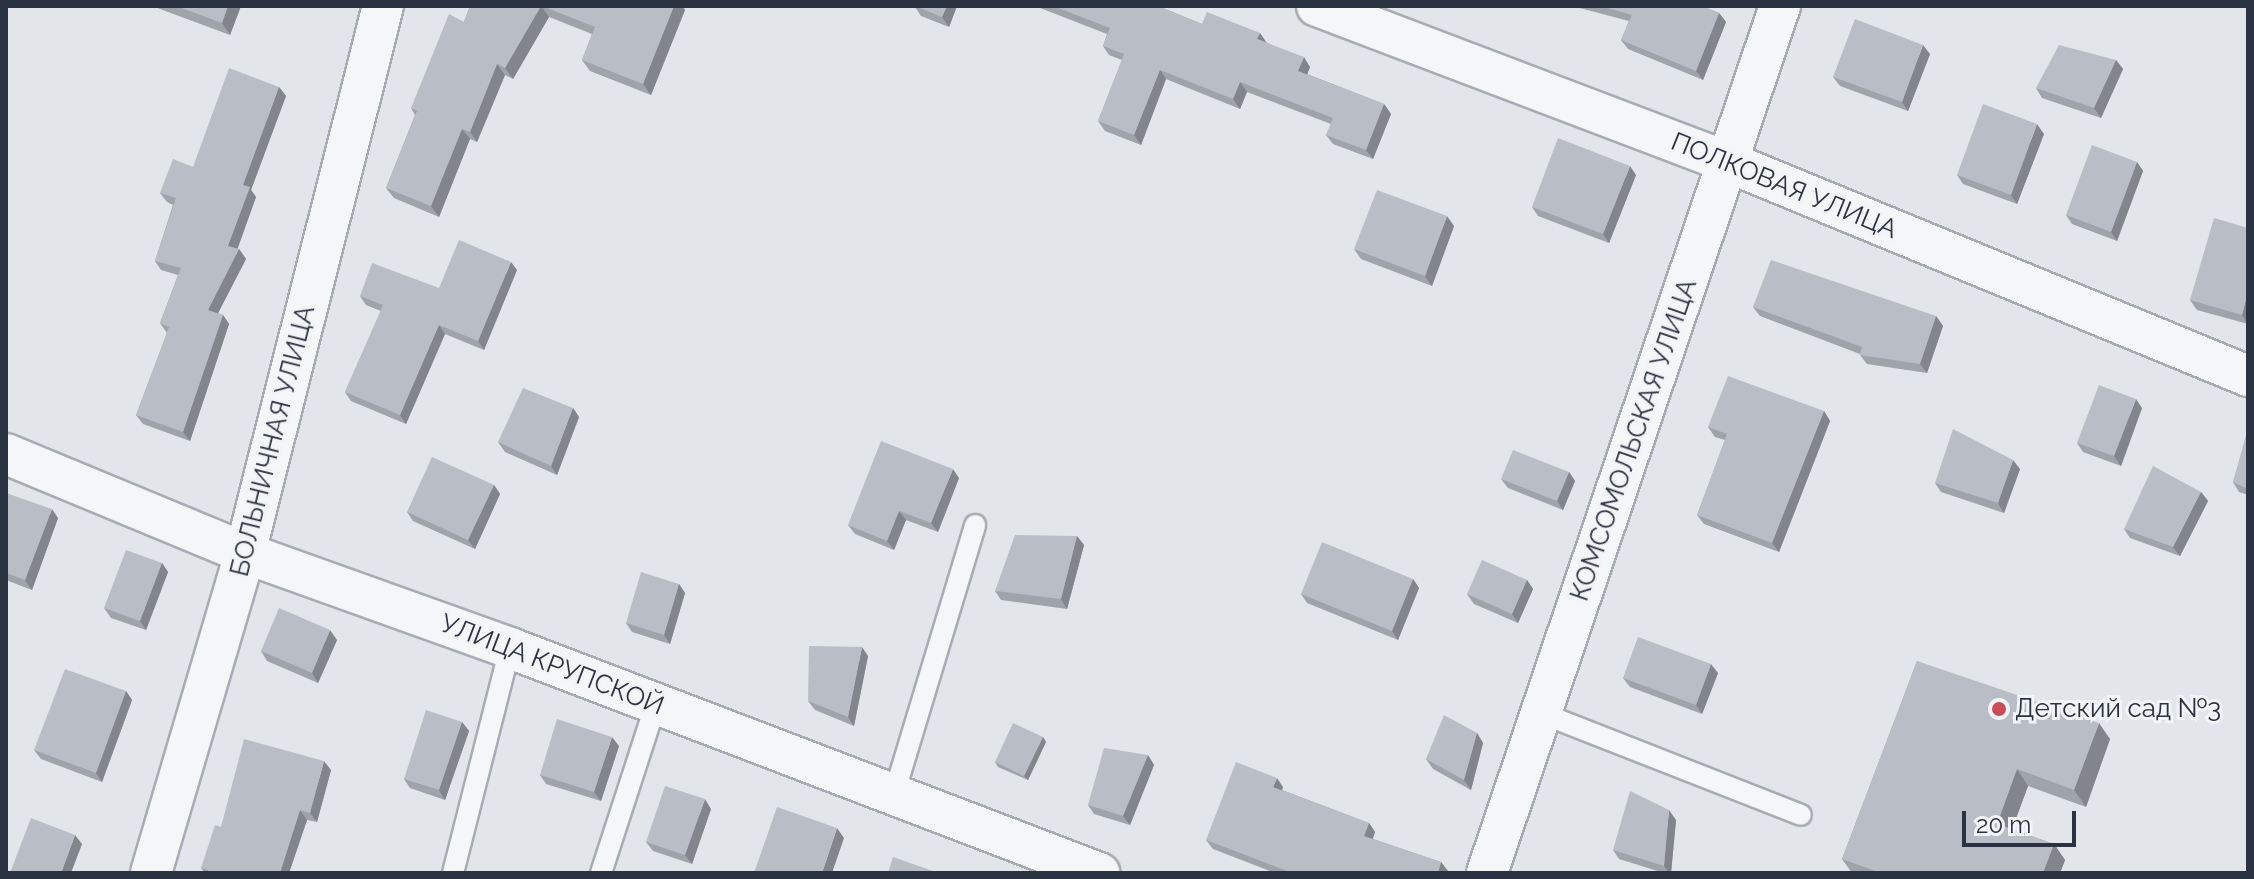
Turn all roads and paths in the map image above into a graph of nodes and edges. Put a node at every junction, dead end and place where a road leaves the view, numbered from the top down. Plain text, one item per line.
1 (383, 6) edge
2 (1317, 6) edge
3 (1780, 6) edge
4 (1728, 162) junction
5 (2248, 376) edge
6 (6, 454) edge
7 (975, 525) dead end
8 (245, 553) junction
9 (510, 648) junction
10 (656, 704) junction
11 (1541, 713) junction
12 (894, 794) junction
13 (1801, 815) dead end
14 (151, 873) edge
15 (453, 873) edge
16 (601, 873) edge
17 (1099, 873) edge
18 (1487, 873) edge

1 - 8 street, БОЛЬНИЧНАЯ УЛИЦА
2 - 4 street, ПОЛКОВАЯ УЛИЦА
3 - 4 street, КОМСОМОЛЬСКАЯ УЛИЦА
4 - 5 street, ПОЛКОВАЯ УЛИЦА
4 - 11 street, КОМСОМОЛЬСКАЯ УЛИЦА
6 - 8 street, УЛИЦА КРУПСКОЙ
7 - 12 lane
8 - 9 street, УЛИЦА КРУПСКОЙ
8 - 14 street, БОЛЬНИЧНАЯ УЛИЦА
9 - 10 street, УЛИЦА КРУПСКОЙ
9 - 15 lane
10 - 12 street, УЛИЦА КРУПСКОЙ
10 - 16 lane
11 - 13 lane
11 - 18 street, КОМСОМОЛЬСКАЯ УЛИЦА
12 - 17 street, УЛИЦА КРУПСКОЙ

